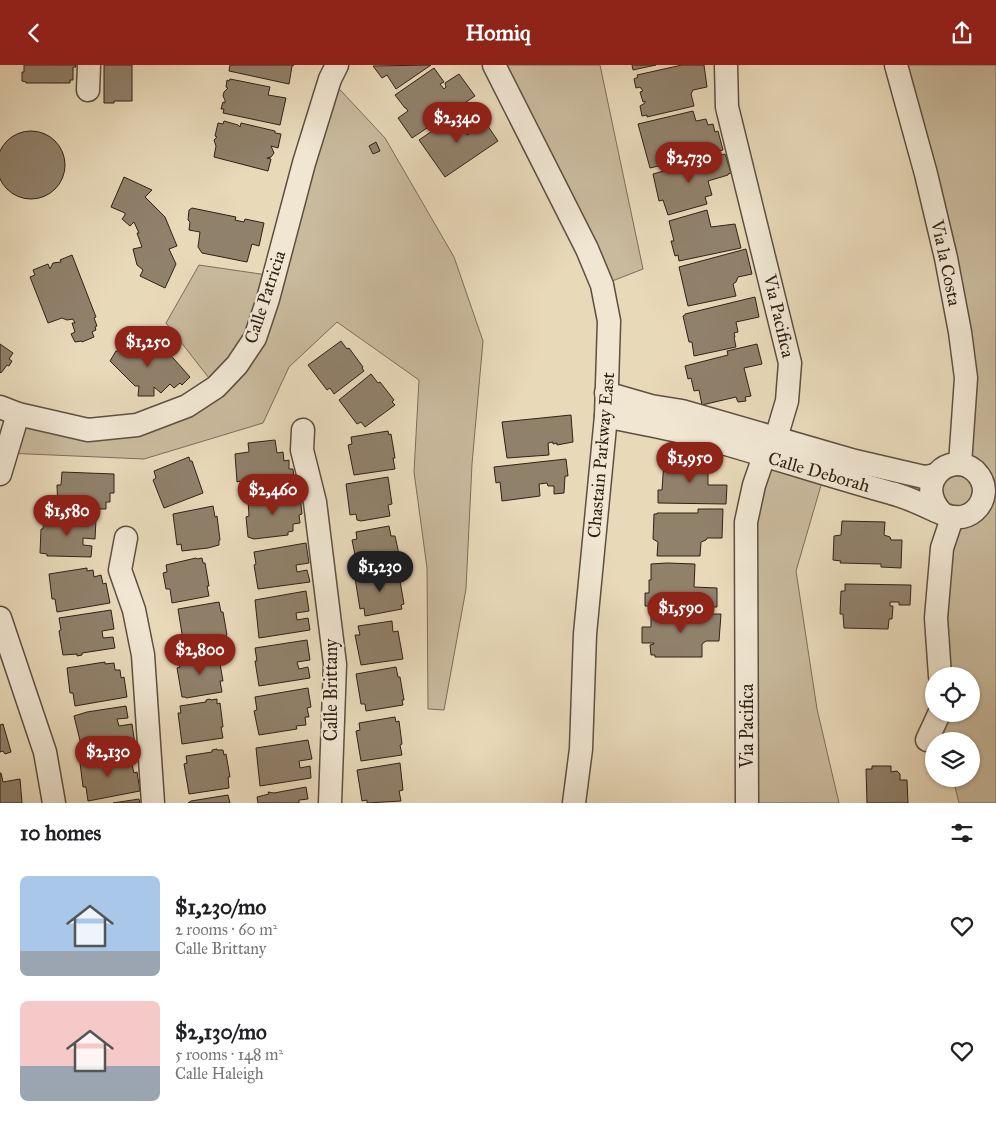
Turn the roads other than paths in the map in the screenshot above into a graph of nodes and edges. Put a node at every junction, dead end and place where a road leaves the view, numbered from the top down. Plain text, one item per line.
1 (89, 65) edge
2 (337, 65) edge
3 (494, 65) edge
4 (726, 65) edge
5 (896, 65) edge
6 (88, 90) dead end
7 (606, 393) junction
8 (9, 410) edge
9 (606, 416) junction
10 (303, 430) dead end
11 (770, 447) junction
12 (960, 464) junction
13 (0, 474) edge
14 (936, 475) junction
15 (990, 486) edge
16 (947, 515) junction
17 (126, 539) dead end
18 (0, 618) edge
19 (939, 667) edge
20 (54, 803) edge
21 (152, 803) edge
22 (330, 803) edge
23 (574, 803) edge
24 (747, 803) edge

1 - 6 street
2 - 8 street, Calle Patricia
3 - 7 street, Chastain Parkway East
4 - 11 street, Via Pacifica
5 - 12 street, Via la Costa
7 - 9 street, Chastain Parkway East
7 - 11 street, Calle Deborah
8 - 13 street
9 - 11 street, Calle Deborah
9 - 23 street, Chastain Parkway East
10 - 22 street, Calle Brittany
11 - 14 street, Calle Deborah
11 - 16 street, Calle Deborah
11 - 24 street, Via Pacifica
12 - 14 street, Calle Deborah
12 - 15 street
14 - 16 street
15 - 16 street
16 - 19 street
17 - 21 street
18 - 20 street

